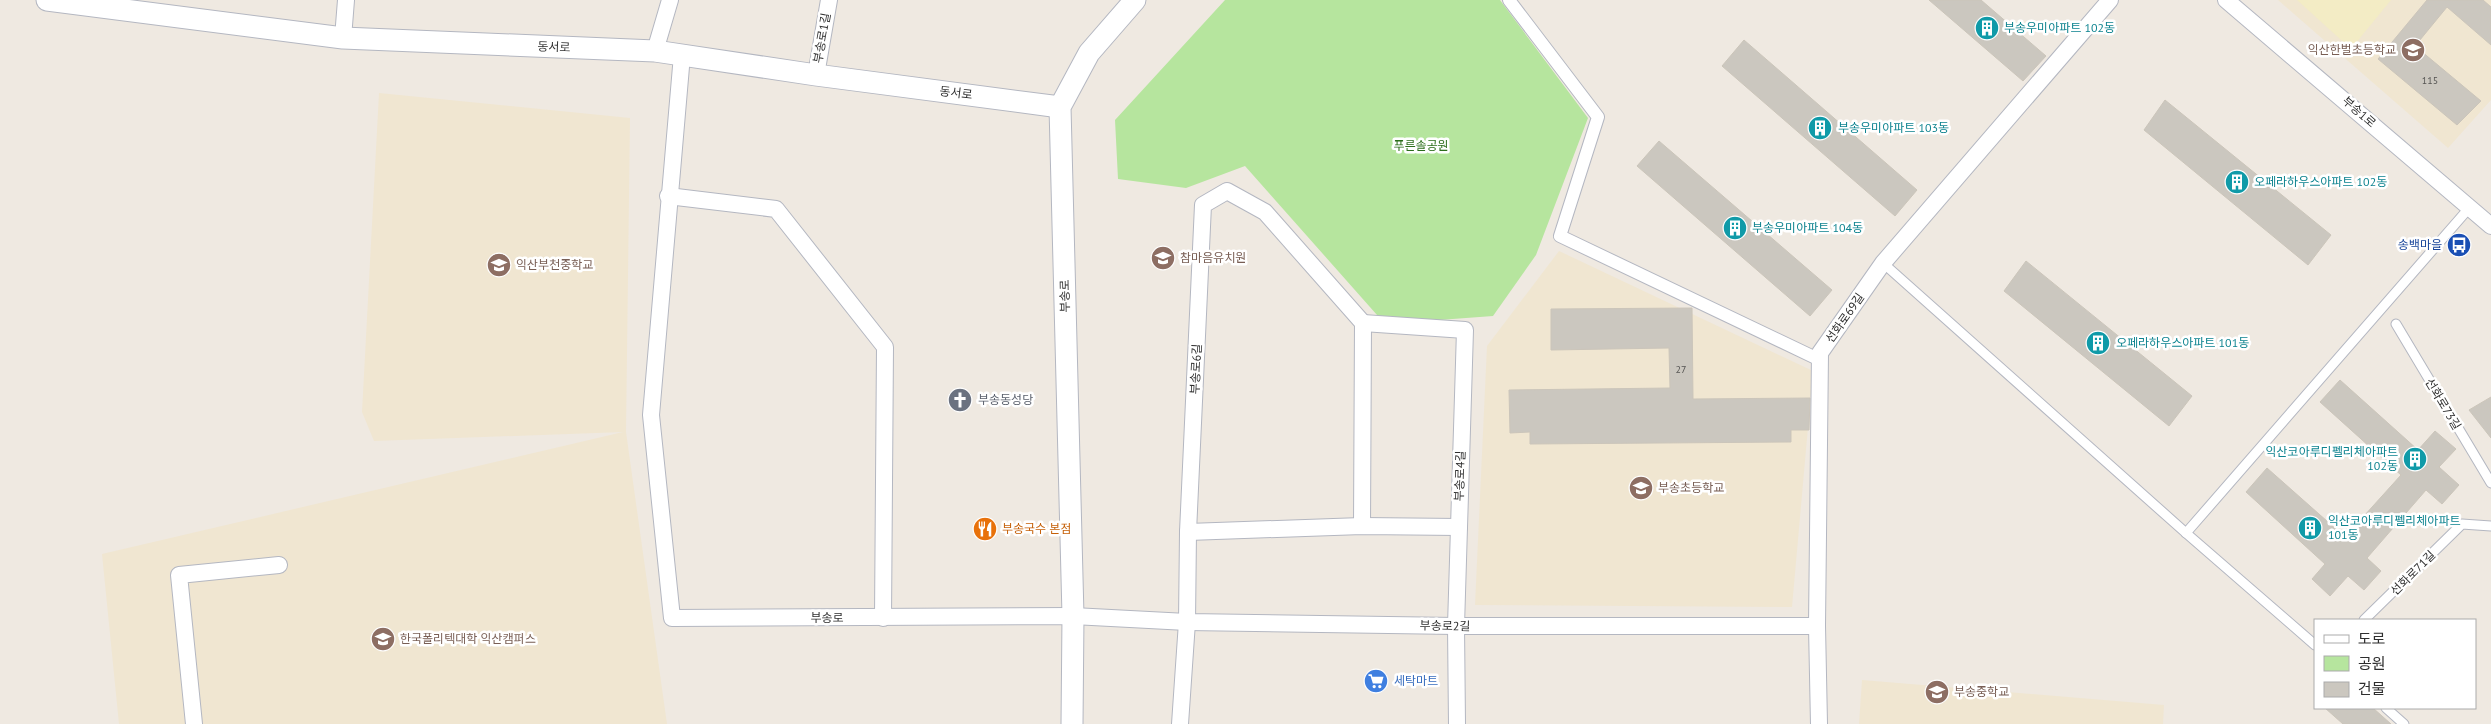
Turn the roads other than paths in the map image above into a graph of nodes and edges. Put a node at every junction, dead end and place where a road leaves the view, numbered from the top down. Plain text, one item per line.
1 (47, 0) edge
2 (346, 0) edge
3 (670, 0) edge
4 (829, 0) edge
5 (1135, 0) edge
6 (1509, 0) edge
7 (2110, 0) edge
8 (2226, 0) edge
9 (343, 38) junction
10 (656, 51) junction
11 (682, 55) junction
12 (816, 75) junction
13 (1060, 107) junction
14 (668, 196) junction
15 (2470, 207) junction
16 (2491, 226) edge
17 (1883, 263) junction
18 (1363, 322) junction
19 (2396, 324) dead end
20 (1820, 360) junction
21 (2491, 483) edge
22 (1362, 526) junction
23 (2491, 526) edge
24 (1459, 527) junction
25 (1188, 532) junction
26 (2186, 533) junction
27 (279, 565) dead end
28 (1072, 616) junction
29 (883, 618) junction
30 (2365, 619) edge
31 (1187, 622) junction
32 (1456, 626) junction
33 (1817, 626) junction
34 (2314, 644) edge
35 (2387, 709) edge
36 (194, 724) edge
37 (1072, 724) edge
38 (1180, 724) edge
39 (1457, 724) edge
40 (1819, 724) edge
41 (2404, 724) edge

1 - 9 street, 동서로
2 - 9 street
3 - 10 street
4 - 12 street, 부송로1길
5 - 13 street, 부송로
6 - 20 street
7 - 17 street, 선화로69길
8 - 15 street, 부송1로
9 - 10 street, 동서로
10 - 11 street, 동서로
11 - 12 street, 동서로
11 - 14 street
12 - 13 street, 동서로
13 - 28 street, 부송로
14 - 29 street
14 - 29 street, 부송로
15 - 16 street, 부송1로
15 - 26 lane
17 - 20 street, 선화로69길
17 - 26 lane
18 - 22 street
18 - 24 street, 부송로4길
18 - 25 street, 부송로6길
19 - 21 lane, 선화로73길
20 - 33 street, 선화로69길
22 - 24 street
22 - 25 street
23 - 30 lane, 선화로71길
24 - 32 street, 부송로4길
25 - 31 street, 부송로6길
26 - 34 lane
27 - 36 street
28 - 29 street, 부송로
28 - 31 street, 부송로2길
28 - 37 street, 부송로
31 - 32 street, 부송로2길
31 - 38 street, 부송로6길
32 - 33 street, 부송로2길
32 - 39 street, 부송로4길
33 - 40 street, 선화로69길
35 - 41 lane

